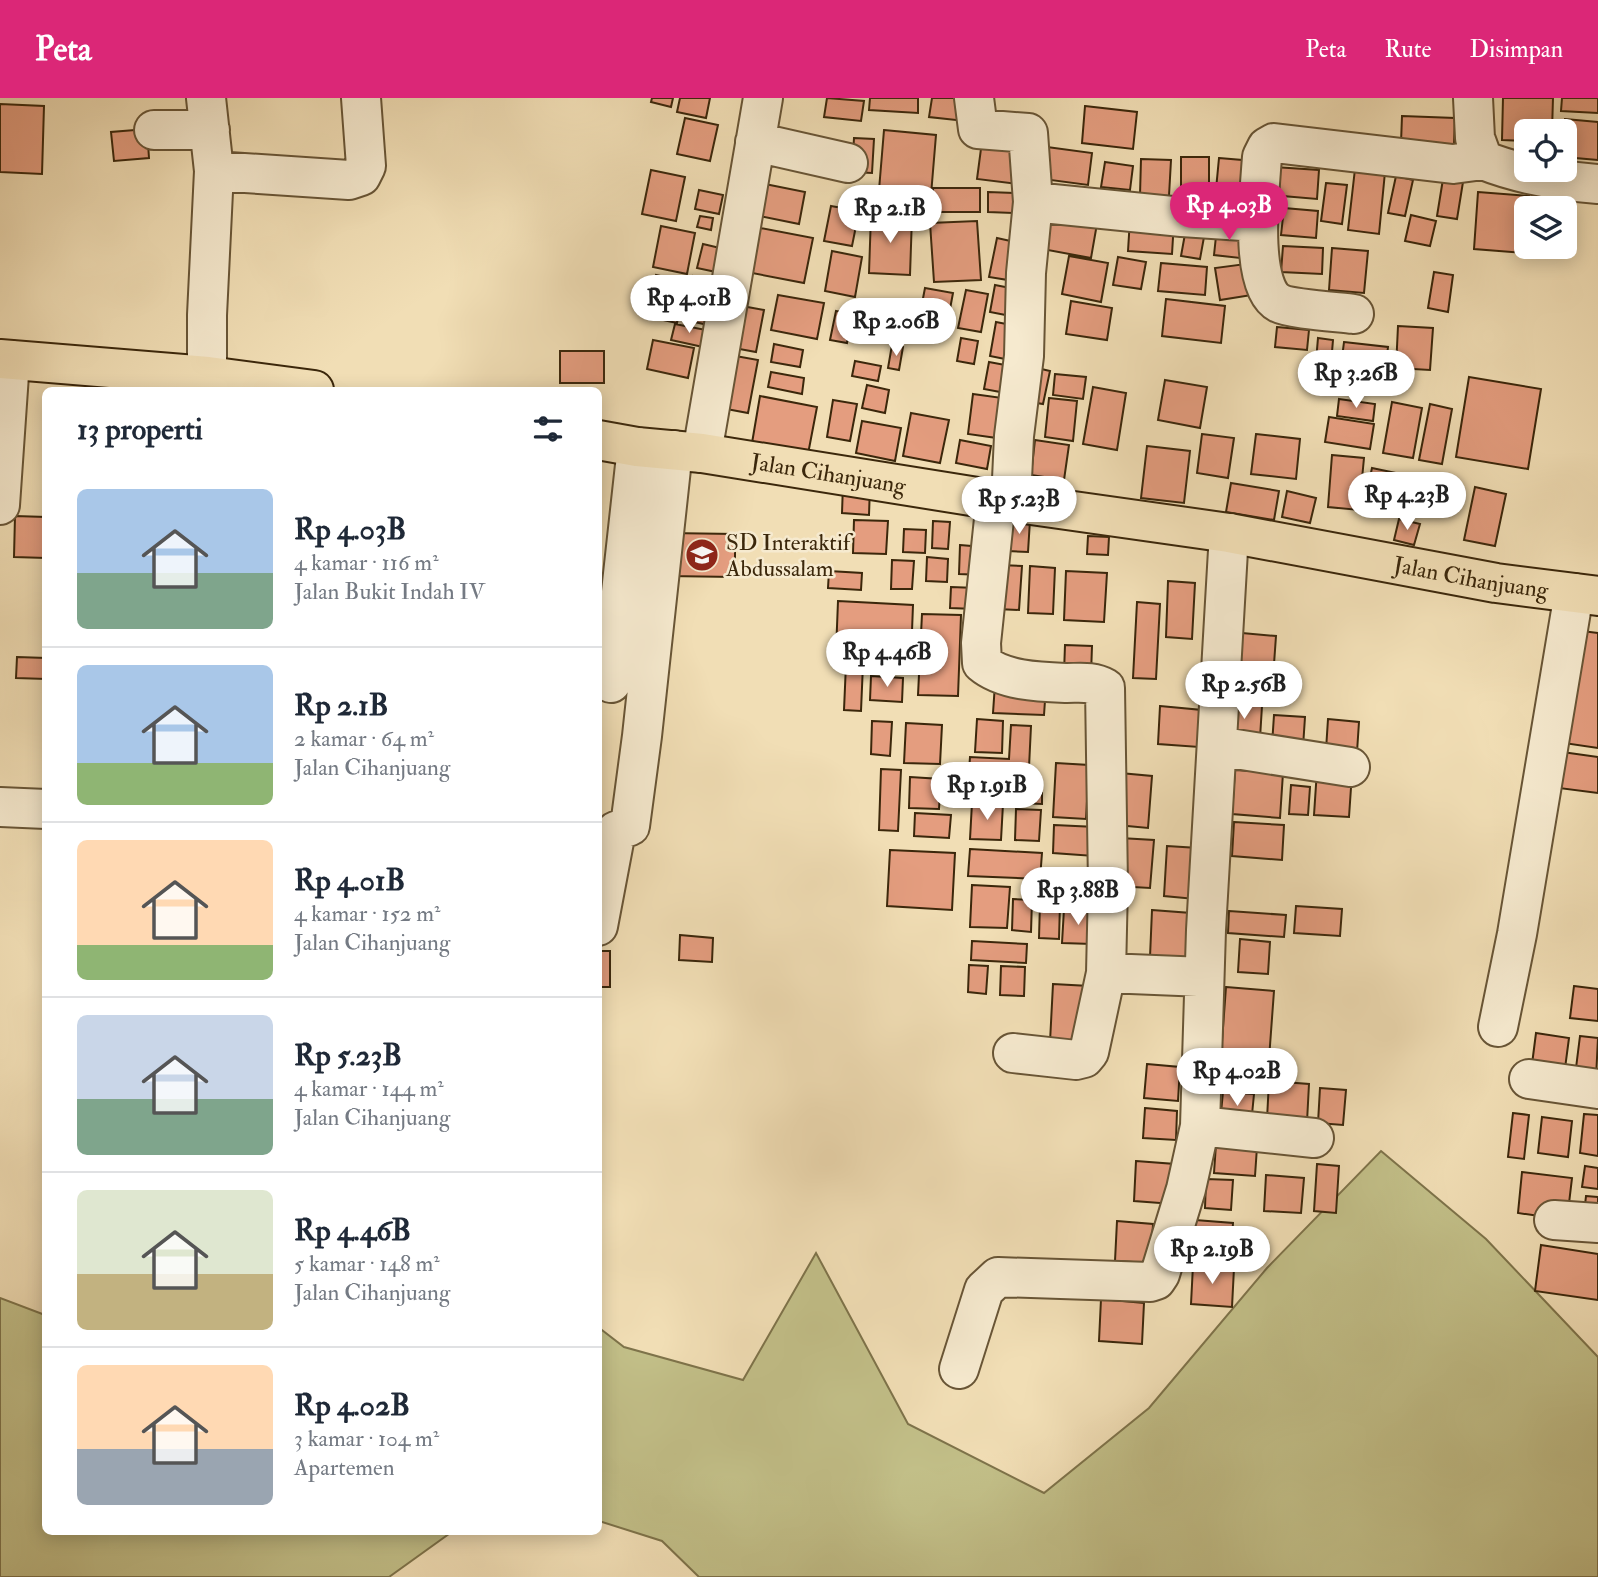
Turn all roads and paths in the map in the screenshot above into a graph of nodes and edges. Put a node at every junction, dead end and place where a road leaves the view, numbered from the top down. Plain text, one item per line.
1 (361, 98) edge
2 (763, 98) edge
3 (974, 98) edge
4 (1473, 98) edge
5 (208, 114) edge
6 (154, 130) dead end
7 (755, 142) junction
8 (1483, 160) junction
9 (848, 163) dead end
10 (214, 171) junction
11 (1598, 184) edge
12 (1033, 202) junction
13 (1258, 222) junction
14 (1354, 314) dead end
15 (5, 359) edge
16 (97, 379) edge
17 (207, 383) edge
18 (268, 387) edge
19 (602, 441) edge
20 (671, 450) junction
21 (1003, 501) junction
22 (0, 505) edge
23 (1229, 533) junction
24 (1586, 594) edge
25 (611, 683) dead end
26 (1217, 746) junction
27 (1350, 767) dead end
28 (0, 807) edge
29 (42, 809) edge
30 (602, 905) edge
31 (1106, 973) junction
32 (1204, 977) junction
33 (1498, 1027) dead end
34 (1013, 1054) dead end
35 (1529, 1079) dead end
36 (1598, 1089) edge
37 (1200, 1126) junction
38 (1314, 1138) dead end
39 (1554, 1220) dead end
40 (1598, 1223) edge
41 (959, 1369) dead end

1 - 10 street
2 - 7 street
3 - 12 street
4 - 8 street
5 - 6 street
5 - 10 street
7 - 9 street
7 - 20 street
8 - 11 street
8 - 13 street
10 - 17 street
12 - 13 street
12 - 21 street
13 - 14 street
15 - 16 main road
15 - 22 street
16 - 17 main road
17 - 18 main road
19 - 20 main road, Jalan Cihanjuang
20 - 21 main road, Jalan Cihanjuang
20 - 25 street
20 - 30 street
21 - 23 main road, Jalan Cihanjuang
21 - 31 street
23 - 24 main road, Jalan Cihanjuang
23 - 26 street
24 - 33 street
26 - 27 street
26 - 32 street
28 - 29 street
31 - 32 street
31 - 34 street
32 - 37 street
35 - 36 street
37 - 38 street
37 - 41 street
39 - 40 street

